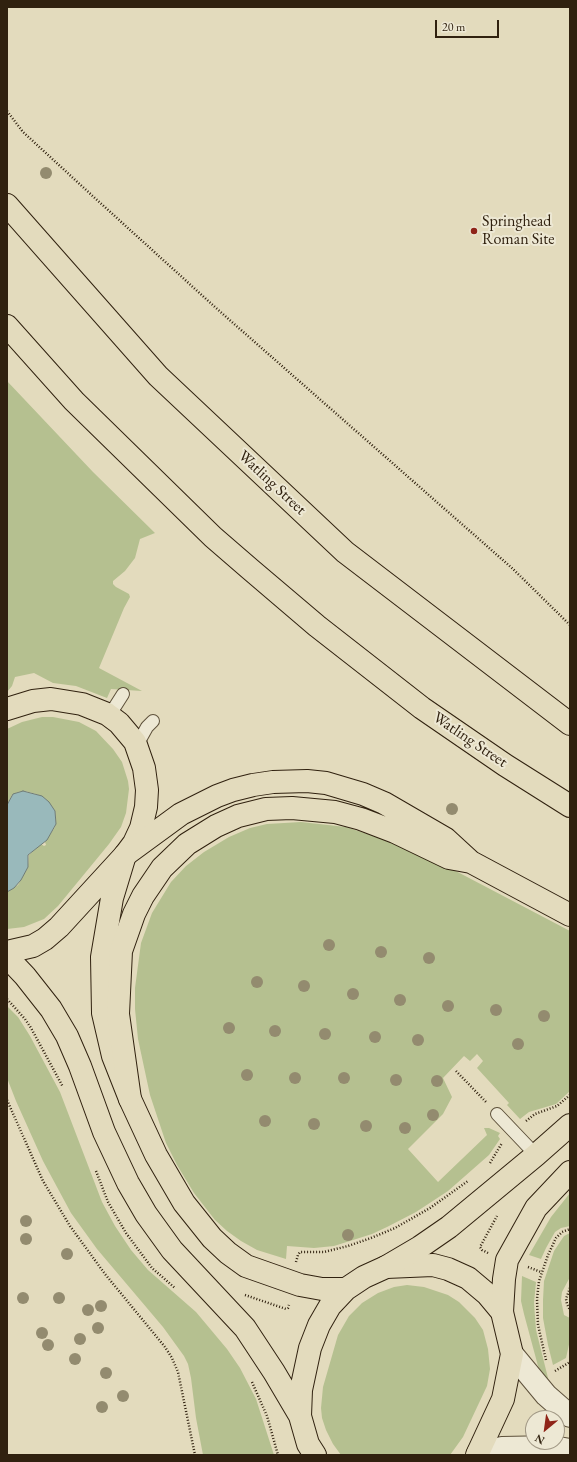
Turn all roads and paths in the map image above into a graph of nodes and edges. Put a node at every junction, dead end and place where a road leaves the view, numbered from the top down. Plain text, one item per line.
1 (7, 111) edge
2 (7, 205) edge
3 (7, 326) edge
4 (570, 625) edge
5 (123, 694) dead end
6 (7, 709) edge
7 (109, 716) junction
8 (153, 721) dead end
9 (570, 724) edge
10 (137, 745) junction
11 (570, 806) edge
12 (125, 855) junction
13 (471, 862) junction
14 (570, 915) edge
15 (7, 952) edge
16 (7, 957) edge
17 (456, 1071) dead end
18 (130, 1099) junction
19 (7, 1100) edge
20 (497, 1114) joint
21 (570, 1124) edge
22 (536, 1156) junction
23 (570, 1172) edge
24 (570, 1230) edge
25 (386, 1266) junction
26 (570, 1288) edge
27 (346, 1289) junction
28 (570, 1310) edge
29 (502, 1312) junction
30 (512, 1354) junction
31 (547, 1362) dead end
32 (570, 1362) edge
33 (556, 1371) dead end
34 (251, 1380) dead end
35 (300, 1416) junction
36 (570, 1416) edge
37 (570, 1450) edge
38 (477, 1454) edge
39 (195, 1455) edge
40 (278, 1455) edge
41 (315, 1455) edge

1 - 4 path
2 - 9 main road, Watling Street
3 - 11 main road, Watling Street
5 - 7 lane
6 - 7 main road
7 - 10 main road
8 - 10 lane
10 - 12 main road
12 - 13 main road
12 - 15 main road
12 - 18 main road
13 - 14 main road
13 - 18 main road
16 - 35 main road
17 - 20 path
18 - 27 main road
19 - 39 path
20 - 22 lane
21 - 22 main road
22 - 25 main road
23 - 29 main road
24 - 31 path
25 - 27 main road
25 - 29 main road
26 - 28 path
27 - 35 main road
29 - 30 main road
30 - 36 street
30 - 38 main road
32 - 33 path
34 - 40 path
35 - 41 main road
37 - 38 street

